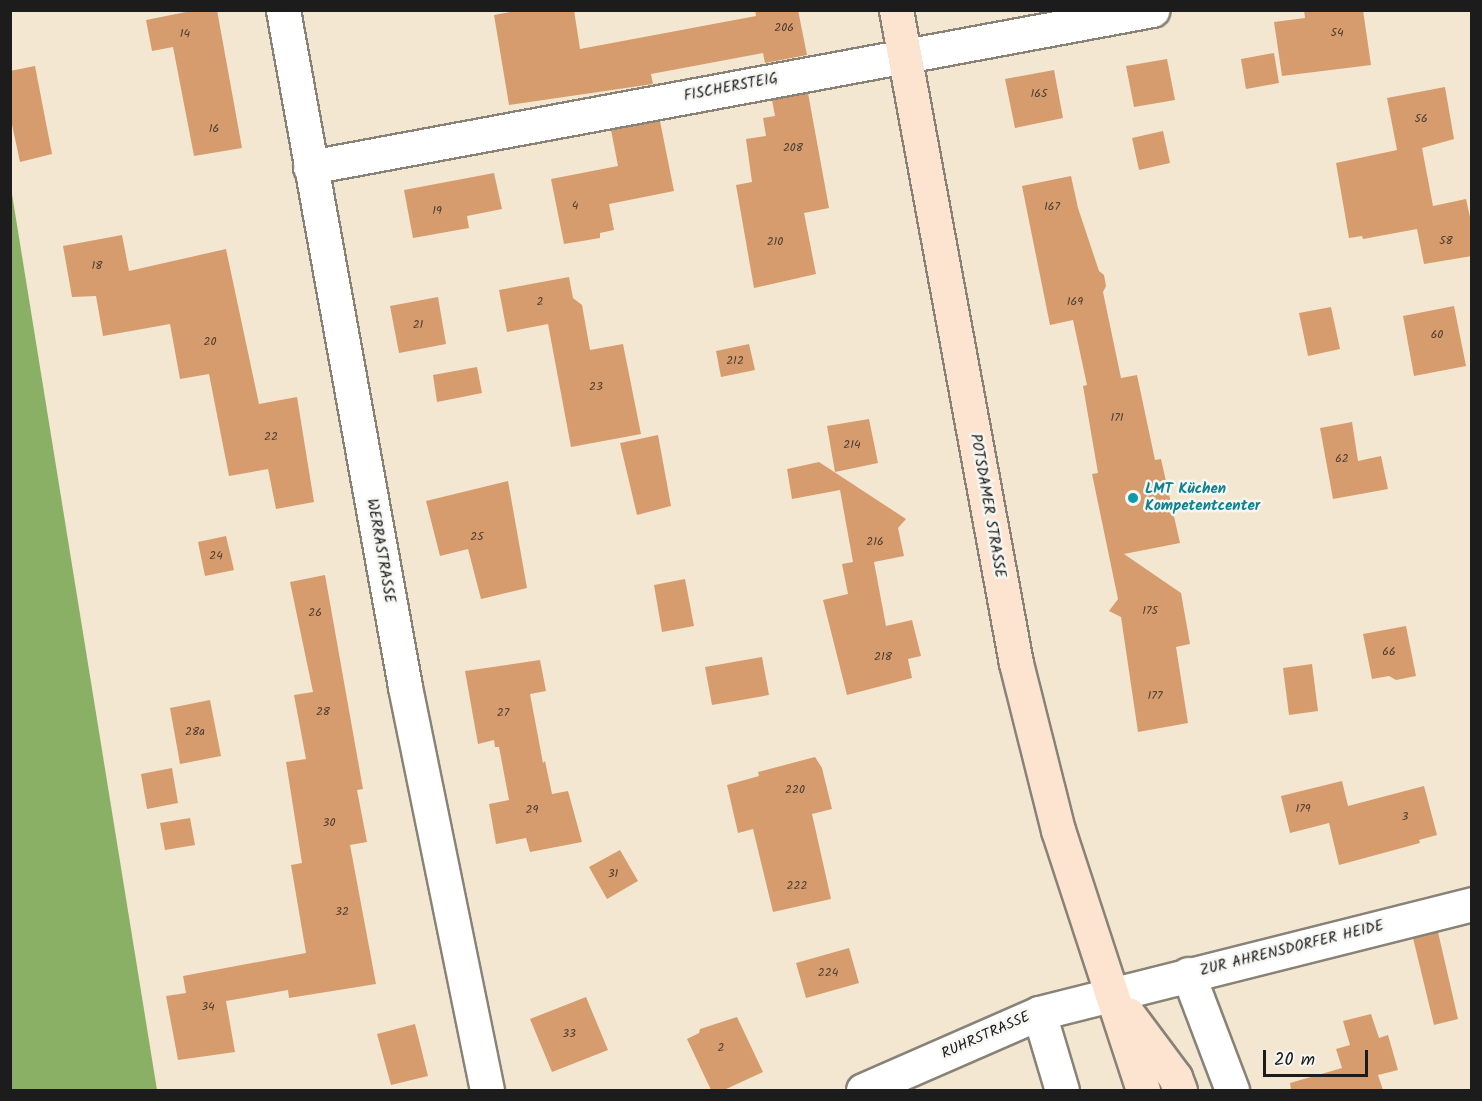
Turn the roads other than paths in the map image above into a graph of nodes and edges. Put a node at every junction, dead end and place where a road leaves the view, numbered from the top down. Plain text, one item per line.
1 (283, 10) edge
2 (896, 10) edge
3 (1152, 10) edge
4 (904, 56) junction
5 (310, 167) junction
6 (1472, 904) edge
7 (1188, 975) junction
8 (1113, 994) junction
9 (1039, 1013) junction
10 (487, 1090) edge
11 (863, 1090) edge
12 (1062, 1090) edge
13 (1143, 1090) edge
14 (1180, 1090) edge
15 (1232, 1090) edge

1 - 5 street, WERRASTRASSE
2 - 4 main road, POTSDAMER STRASSE
3 - 4 street, FISCHERSTEIG
4 - 5 street, FISCHERSTEIG
4 - 8 main road, POTSDAMER STRASSE
5 - 10 street, WERRASTRASSE
6 - 7 street, ZUR AHRENSDORFER HEIDE
7 - 8 street, ZUR AHRENSDORFER HEIDE
7 - 15 street
8 - 9 street, RUHRSTRASSE
8 - 13 main road, POTSDAMER STRASSE
8 - 14 main road, POTSDAMER STRASSE
9 - 11 street, RUHRSTRASSE
9 - 12 street

